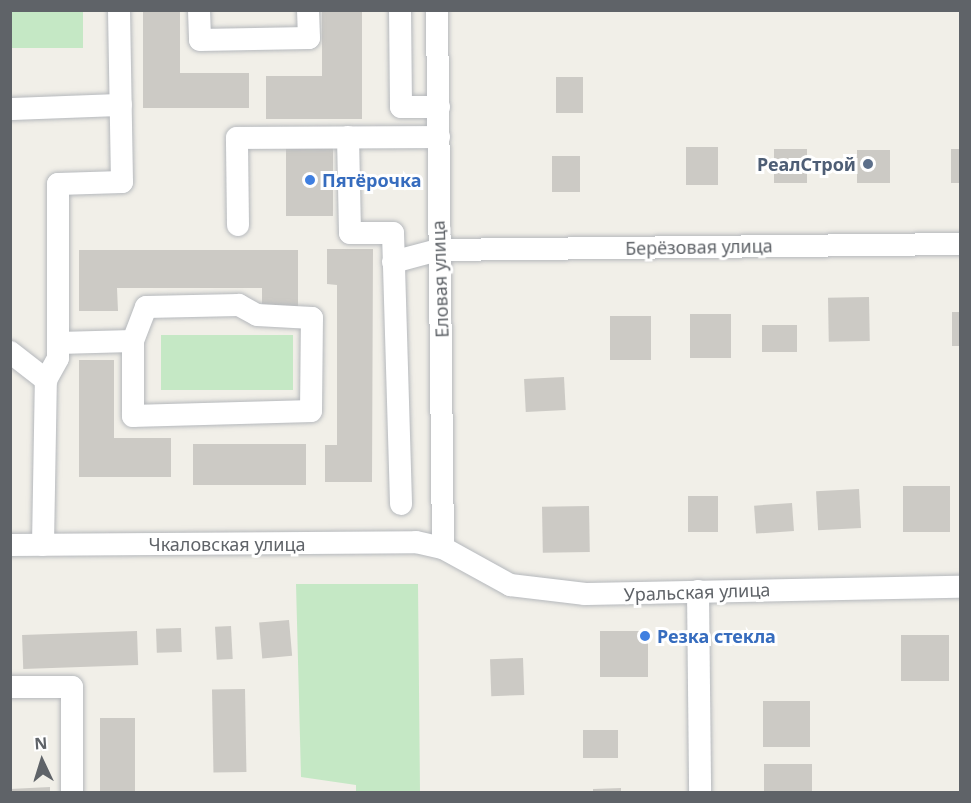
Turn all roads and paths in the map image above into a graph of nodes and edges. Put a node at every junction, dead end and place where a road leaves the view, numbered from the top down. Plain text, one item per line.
1 (119, 10) edge
2 (199, 10) edge
3 (308, 10) edge
4 (400, 10) edge
5 (437, 10) edge
6 (121, 105) junction
7 (439, 107) junction
8 (10, 108) edge
9 (348, 137) junction
10 (439, 137) junction
11 (238, 225) dead end
12 (960, 244) edge
13 (438, 250) junction
14 (393, 262) junction
15 (134, 341) junction
16 (58, 343) junction
17 (10, 352) edge
18 (46, 380) junction
19 (401, 504) dead end
20 (10, 545) edge
21 (43, 545) junction
22 (443, 548) junction
23 (960, 587) edge
24 (698, 591) junction
25 (10, 687) edge
26 (72, 792) edge
27 (700, 792) edge

1 - 6 street
2 - 3 street
4 - 7 street
5 - 7 street, Еловая улица
6 - 8 street
6 - 16 street
7 - 10 street, Еловая улица
9 - 10 street
9 - 11 street
9 - 14 street
10 - 13 street, Еловая улица
12 - 13 street, Берёзовая улица
13 - 14 street, Берёзовая улица
13 - 22 street, Еловая улица
14 - 19 street
15 - 15 street
15 - 16 street
16 - 18 street
17 - 18 street
18 - 21 street
20 - 21 street, Чкаловская улица
21 - 22 street, Чкаловская улица
22 - 24 street, Уральская улица
23 - 24 street, Уральская улица
24 - 27 street
25 - 26 street

